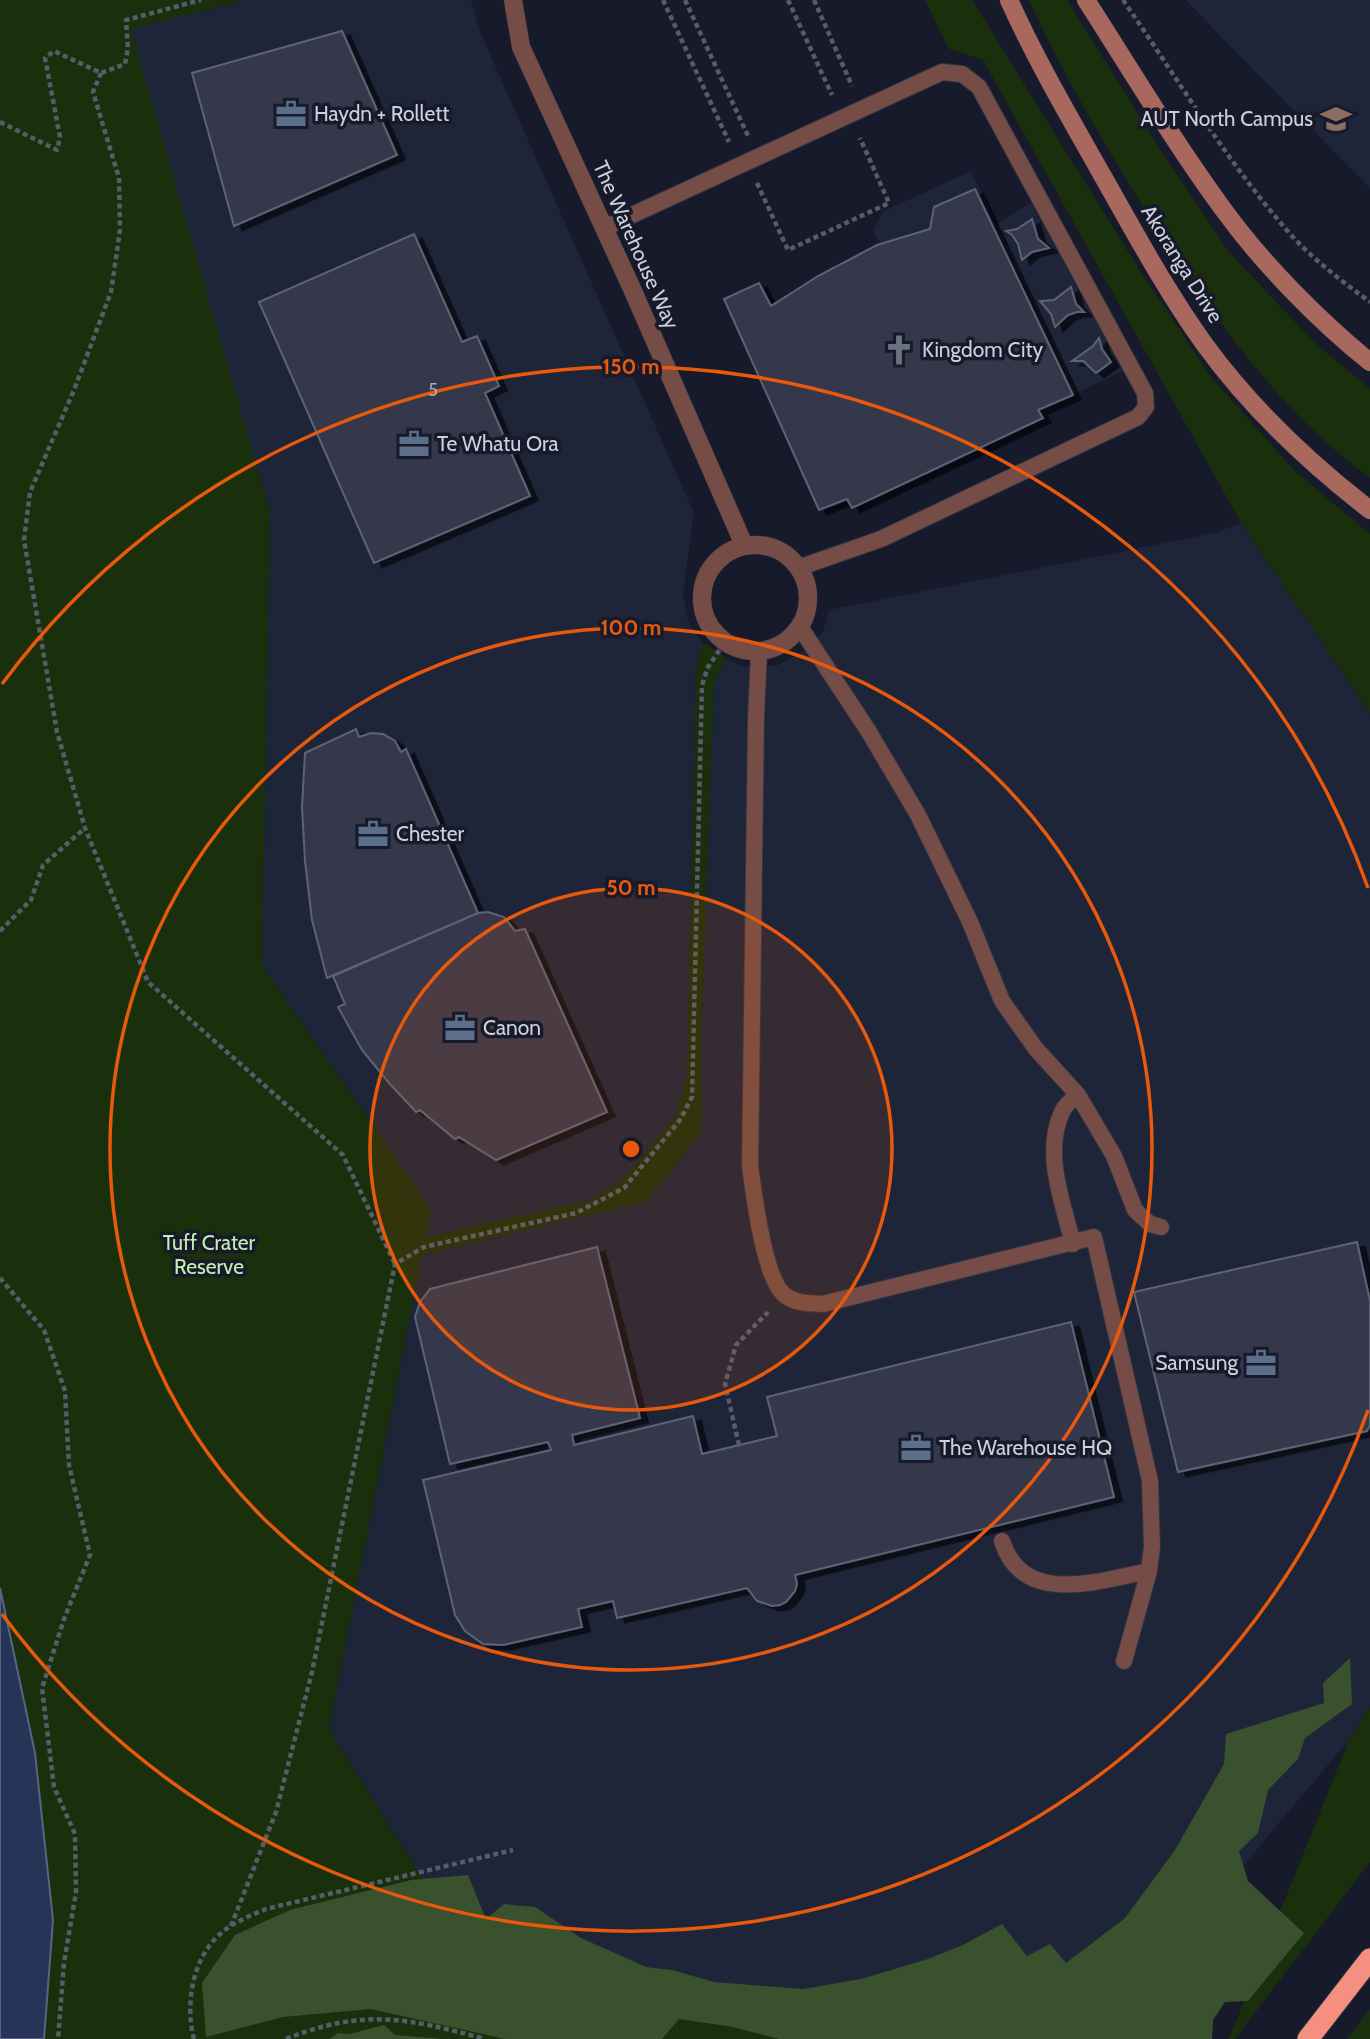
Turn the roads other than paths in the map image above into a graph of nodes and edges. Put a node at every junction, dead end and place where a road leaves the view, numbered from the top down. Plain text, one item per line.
1 (513, 0) edge
2 (1009, 0) edge
3 (1086, 0) edge
4 (604, 228) junction
5 (1370, 362) edge
6 (1370, 510) edge
7 (744, 545) junction
8 (798, 568) junction
9 (800, 627) junction
10 (759, 651) junction
11 (1078, 1095) junction
12 (1161, 1227) dead end
13 (1073, 1244) junction
14 (1002, 1541) dead end
15 (1149, 1571) junction
16 (1124, 1661) dead end
17 (1370, 1959) edge
18 (1308, 2039) edge

1 - 4 street, The Warehouse Way
2 - 6 main road, Akoranga Drive
3 - 5 main road
4 - 7 street, The Warehouse Way
4 - 8 lane
7 - 8 street
7 - 10 street
8 - 9 street
9 - 10 street
9 - 11 lane
10 - 13 lane
11 - 12 lane
11 - 13 lane
13 - 15 lane
14 - 15 lane
15 - 16 lane
17 - 18 highway

